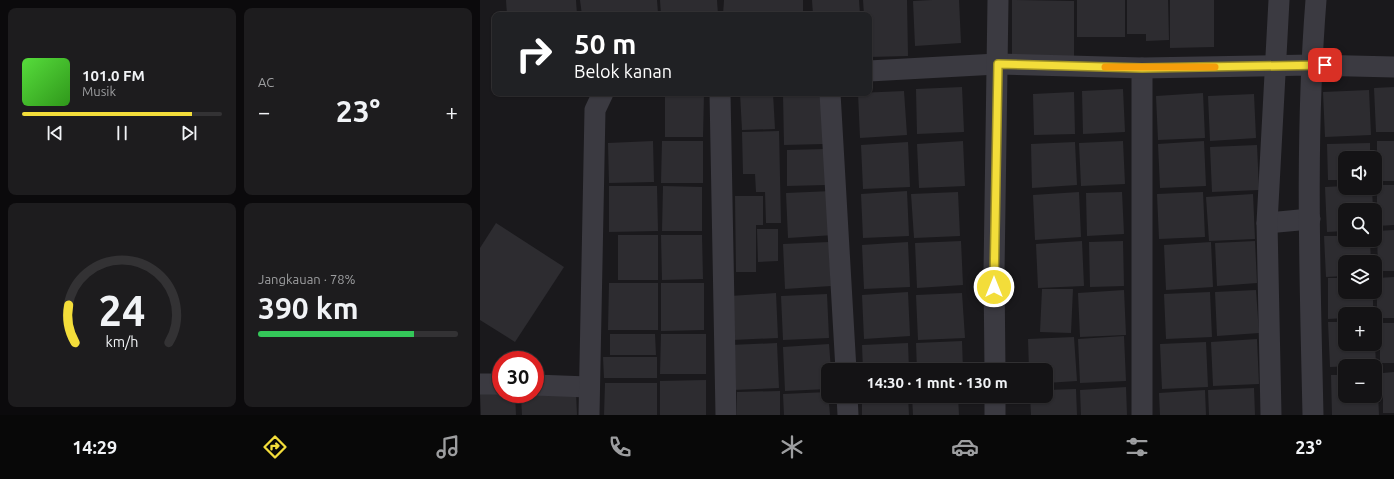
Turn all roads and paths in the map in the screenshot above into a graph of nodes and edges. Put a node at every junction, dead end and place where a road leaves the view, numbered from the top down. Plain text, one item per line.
1 (998, 0) edge
2 (1279, 0) edge
3 (1316, 0) edge
4 (998, 64) junction
5 (1311, 65) junction
6 (1275, 66) junction
7 (1394, 67) edge
8 (1142, 68) junction
9 (872, 71) edge
10 (602, 96) edge
11 (720, 96) edge
12 (830, 96) edge
13 (1310, 219) junction
14 (1267, 223) junction
15 (846, 363) edge
16 (995, 363) edge
17 (480, 384) edge
18 (492, 384) edge
19 (544, 385) edge
20 (588, 387) junction
21 (847, 403) edge
22 (995, 403) edge
23 (589, 415) edge
24 (726, 415) edge
25 (848, 415) edge
26 (995, 415) edge
27 (1142, 415) edge
28 (1271, 415) edge
29 (1313, 415) edge

1 - 4 street
2 - 6 street
3 - 5 street
4 - 8 street
4 - 9 street
4 - 16 street
5 - 6 street
5 - 7 street
5 - 13 street
6 - 8 street
6 - 14 street
8 - 27 street
10 - 20 street
11 - 24 street
12 - 15 street
13 - 14 street
13 - 29 street
14 - 28 street
17 - 18 street
19 - 20 street
20 - 23 street
21 - 25 street
22 - 26 street

